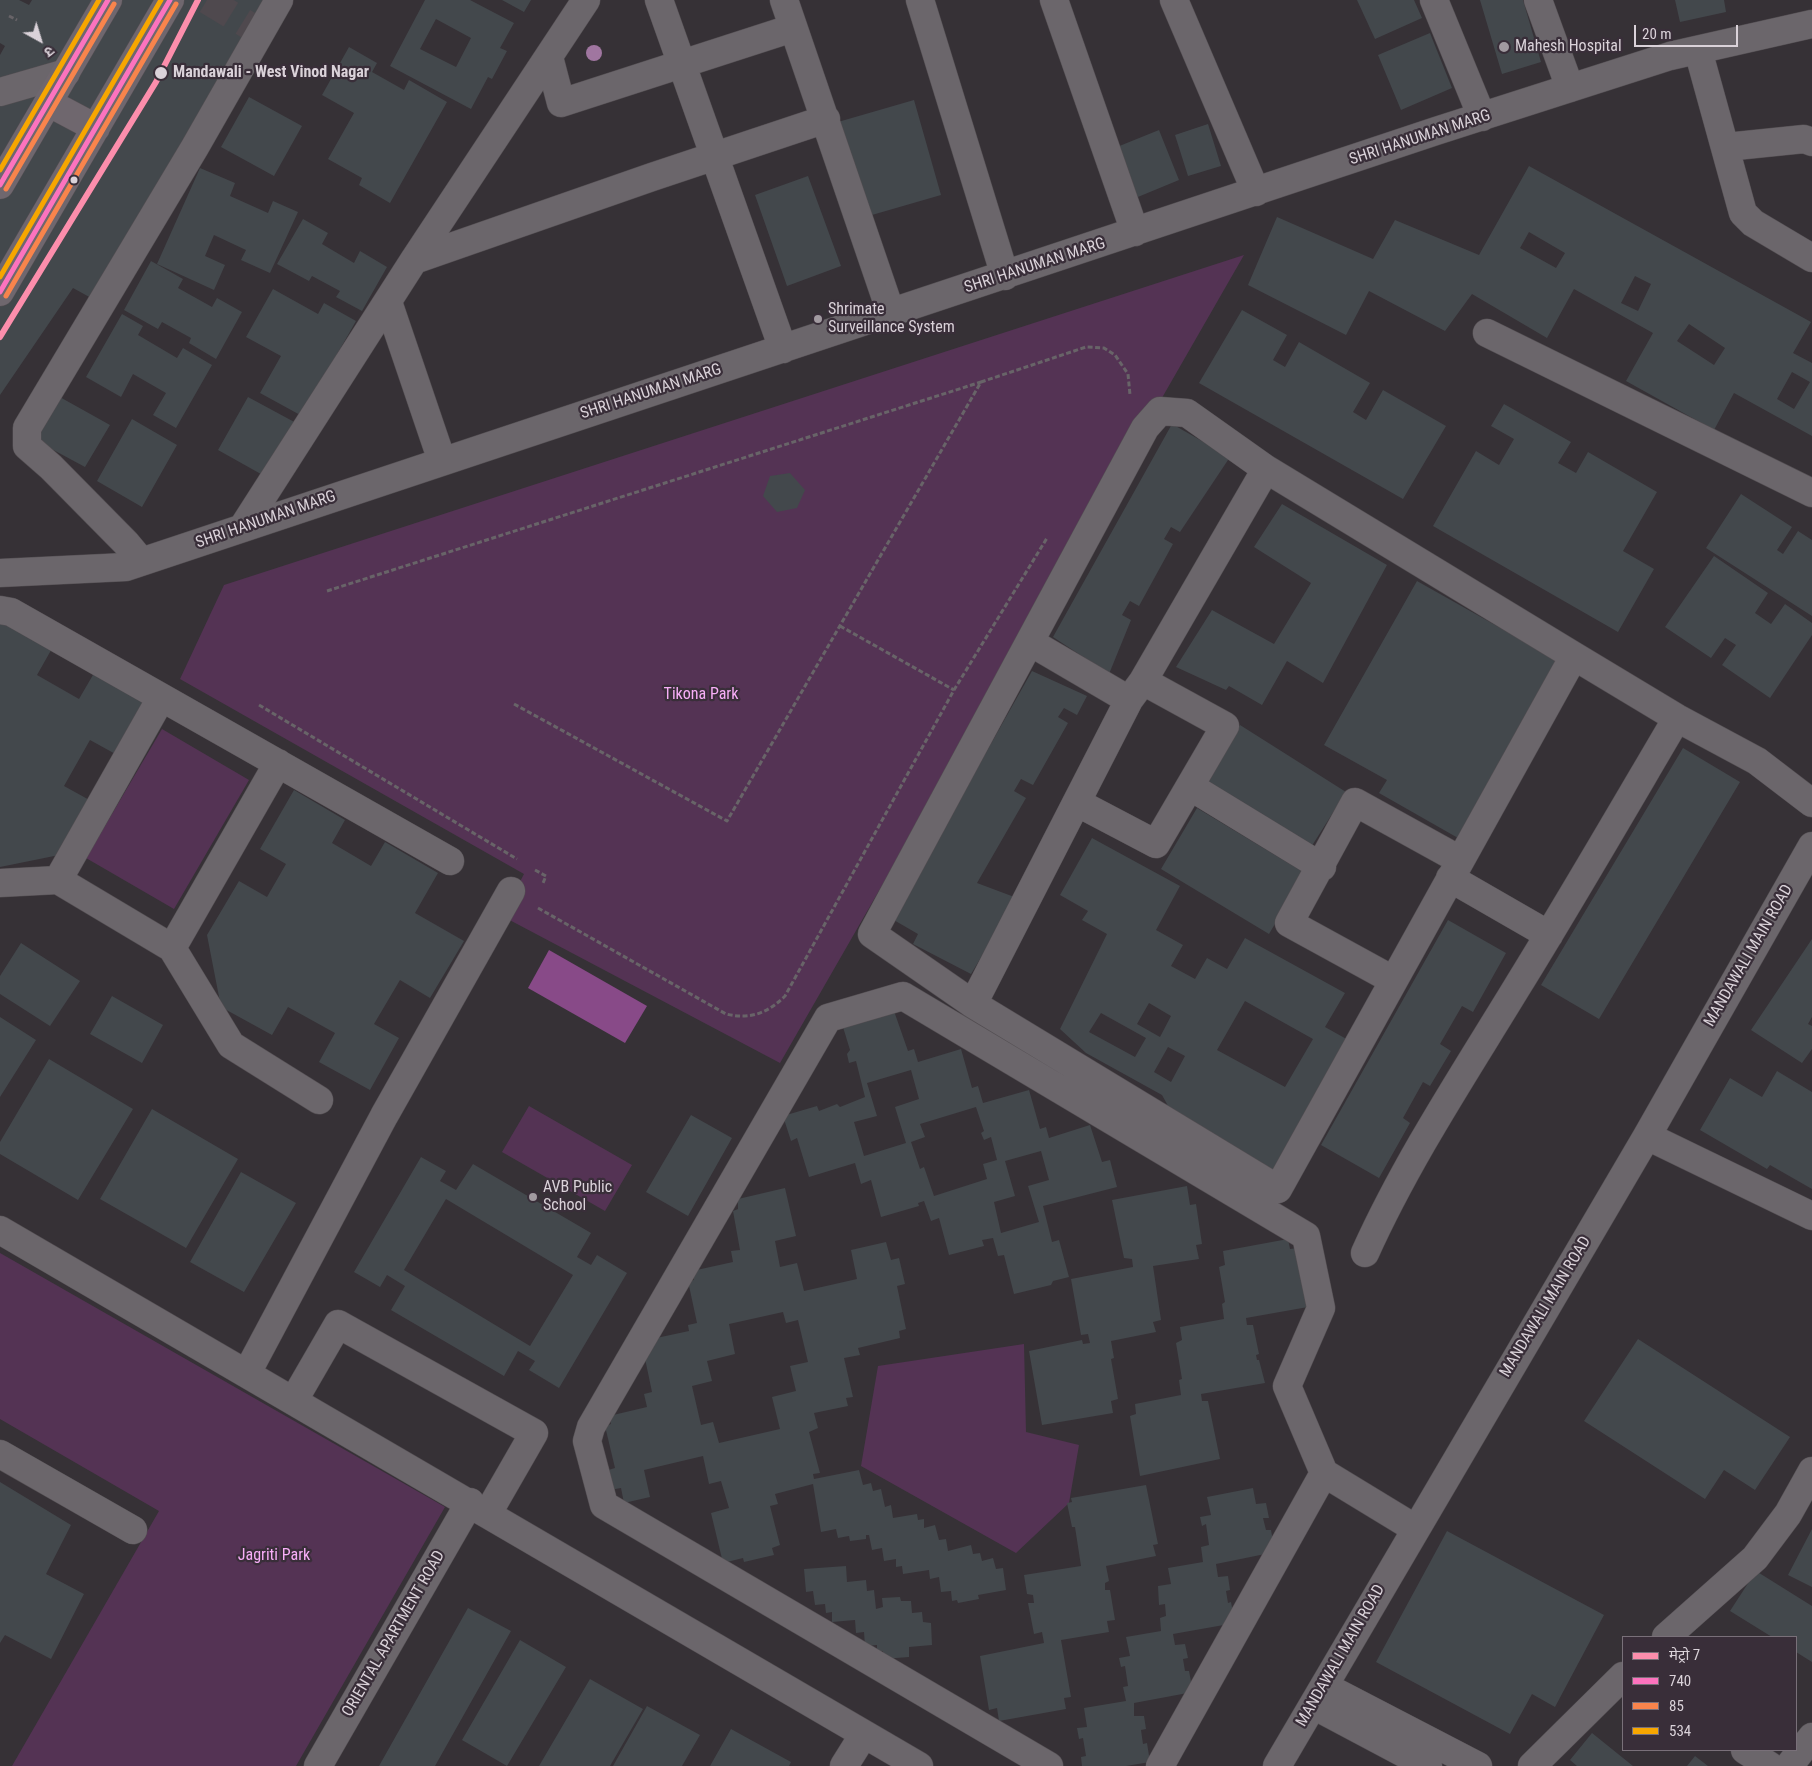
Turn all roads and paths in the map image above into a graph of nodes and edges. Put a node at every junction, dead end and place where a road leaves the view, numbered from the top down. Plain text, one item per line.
1 (108, 0) edge
2 (170, 0) edge
3 (279, 0) edge
4 (586, 0) edge
5 (659, 0) edge
6 (784, 0) edge
7 (920, 0) edge
8 (1054, 0) edge
9 (1174, 0) edge
10 (1434, 0) edge
11 (1538, 0) edge
12 (9, 16) dead end
13 (17, 20) dead end
14 (1812, 24) edge
15 (794, 28) junction
16 (1698, 50) junction
17 (549, 56) junction
18 (680, 64) junction
19 (66, 73) junction
20 (1570, 88) junction
21 (0, 92) edge
22 (49, 104) junction
23 (1482, 117) junction
24 (826, 119) junction
25 (96, 128) junction
26 (1812, 142) edge
27 (1726, 147) junction
28 (714, 156) junction
29 (0, 185) edge
30 (1256, 192) junction
31 (1135, 232) junction
32 (1812, 258) edge
33 (414, 260) junction
34 (1005, 276) junction
35 (0, 292) edge
36 (388, 302) junction
37 (891, 313) junction
38 (1487, 333) dead end
39 (782, 349) junction
40 (981, 382) junction
41 (1129, 400) dead end
42 (442, 461) junction
43 (1266, 469) junction
44 (1812, 493) edge
45 (243, 527) junction
46 (1049, 535) dead end
47 (141, 562) junction
48 (0, 573) edge
49 (327, 591) dead end
50 (0, 610) edge
51 (840, 626) junction
52 (1030, 642) junction
53 (1574, 656) junction
54 (954, 690) junction
55 (1136, 690) junction
56 (161, 698) junction
57 (514, 704) dead end
58 (1677, 718) junction
59 (278, 763) junction
60 (1191, 787) junction
61 (1078, 803) junction
62 (1812, 803) edge
63 (1812, 846) edge
64 (450, 861) dead end
65 (1322, 867) junction
66 (1455, 869) junction
67 (58, 880) junction
68 (0, 884) edge
69 (511, 891) dead end
70 (1550, 935) junction
71 (172, 948) junction
72 (1393, 980) junction
73 (679, 988) dead end
74 (973, 1004) junction
75 (319, 1100) dead end
76 (1647, 1136) junction
77 (1812, 1216) edge
78 (0, 1230) edge
79 (1365, 1253) dead end
80 (247, 1373) junction
81 (294, 1400) junction
82 (0, 1454) edge
83 (1324, 1473) junction
84 (1810, 1480) edge
85 (479, 1508) junction
86 (1416, 1529) junction
87 (133, 1530) dead end
88 (1667, 1636) edge
89 (1622, 1677) edge
90 (1318, 1696) junction
91 (864, 1734) junction
92 (1812, 1737) edge
93 (1748, 1751) edge
94 (1413, 1762) edge
95 (318, 1766) edge
96 (844, 1766) edge
97 (919, 1766) edge
98 (1049, 1766) edge
99 (1160, 1766) edge
100 (1277, 1766) edge
101 (1478, 1766) edge
102 (1532, 1766) edge
103 (1770, 1766) edge
104 (1789, 1766) edge

1 - 19 main road
2 - 25 main road
3 - 47 street
4 - 17 street
5 - 18 street
6 - 15 street
7 - 34 street
8 - 31 street
9 - 30 street
10 - 23 street
11 - 20 street
12 - 13 path
14 - 16 street, SHRI HANUMAN MARG
15 - 18 street
15 - 24 street
16 - 20 street, SHRI HANUMAN MARG
16 - 27 street
17 - 18 street
17 - 33 street
18 - 28 street
19 - 21 street
19 - 22 main road
20 - 23 street, SHRI HANUMAN MARG
22 - 25 main road
22 - 29 main road
23 - 30 street, SHRI HANUMAN MARG
24 - 28 street
24 - 37 street
25 - 35 main road
26 - 27 street
27 - 32 street
28 - 33 street
28 - 39 street
30 - 31 street, SHRI HANUMAN MARG
31 - 34 street, SHRI HANUMAN MARG
33 - 36 street
34 - 37 street, SHRI HANUMAN MARG
36 - 42 street
36 - 45 street
37 - 39 street, SHRI HANUMAN MARG
38 - 44 street
39 - 42 street, SHRI HANUMAN MARG
40 - 41 path
40 - 49 path
40 - 51 path
42 - 45 street, SHRI HANUMAN MARG
43 - 52 street
43 - 53 street
43 - 55 street
45 - 47 street, SHRI HANUMAN MARG
46 - 54 path
47 - 48 street, SHRI HANUMAN MARG
50 - 56 street
51 - 54 path
51 - 57 path
52 - 55 street
52 - 74 street
53 - 58 street
53 - 66 street
54 - 73 path
55 - 60 street
55 - 61 street
56 - 59 street
56 - 67 street
58 - 62 street
58 - 70 street
59 - 64 street
59 - 71 street
60 - 61 street
60 - 65 street
61 - 74 street
63 - 76 street, MANDAWALI MAIN ROAD
65 - 66 street
65 - 72 street
66 - 70 street
66 - 72 street
67 - 68 street
67 - 71 street
69 - 80 street
70 - 79 street
71 - 75 street
72 - 74 street
76 - 77 street
76 - 86 street, MANDAWALI MAIN ROAD
78 - 80 street
80 - 81 street
81 - 85 street
81 - 85 street, ORIENTAL APARTMENT ROAD
82 - 87 street
83 - 86 street
83 - 98 street
83 - 99 street
84 - 88 street
85 - 91 street
85 - 95 street, ORIENTAL APARTMENT ROAD
86 - 90 street, MANDAWALI MAIN ROAD
89 - 102 street
90 - 94 street
90 - 100 street, MANDAWALI MAIN ROAD
90 - 101 street
91 - 96 street
91 - 97 street
92 - 104 street
93 - 103 street

